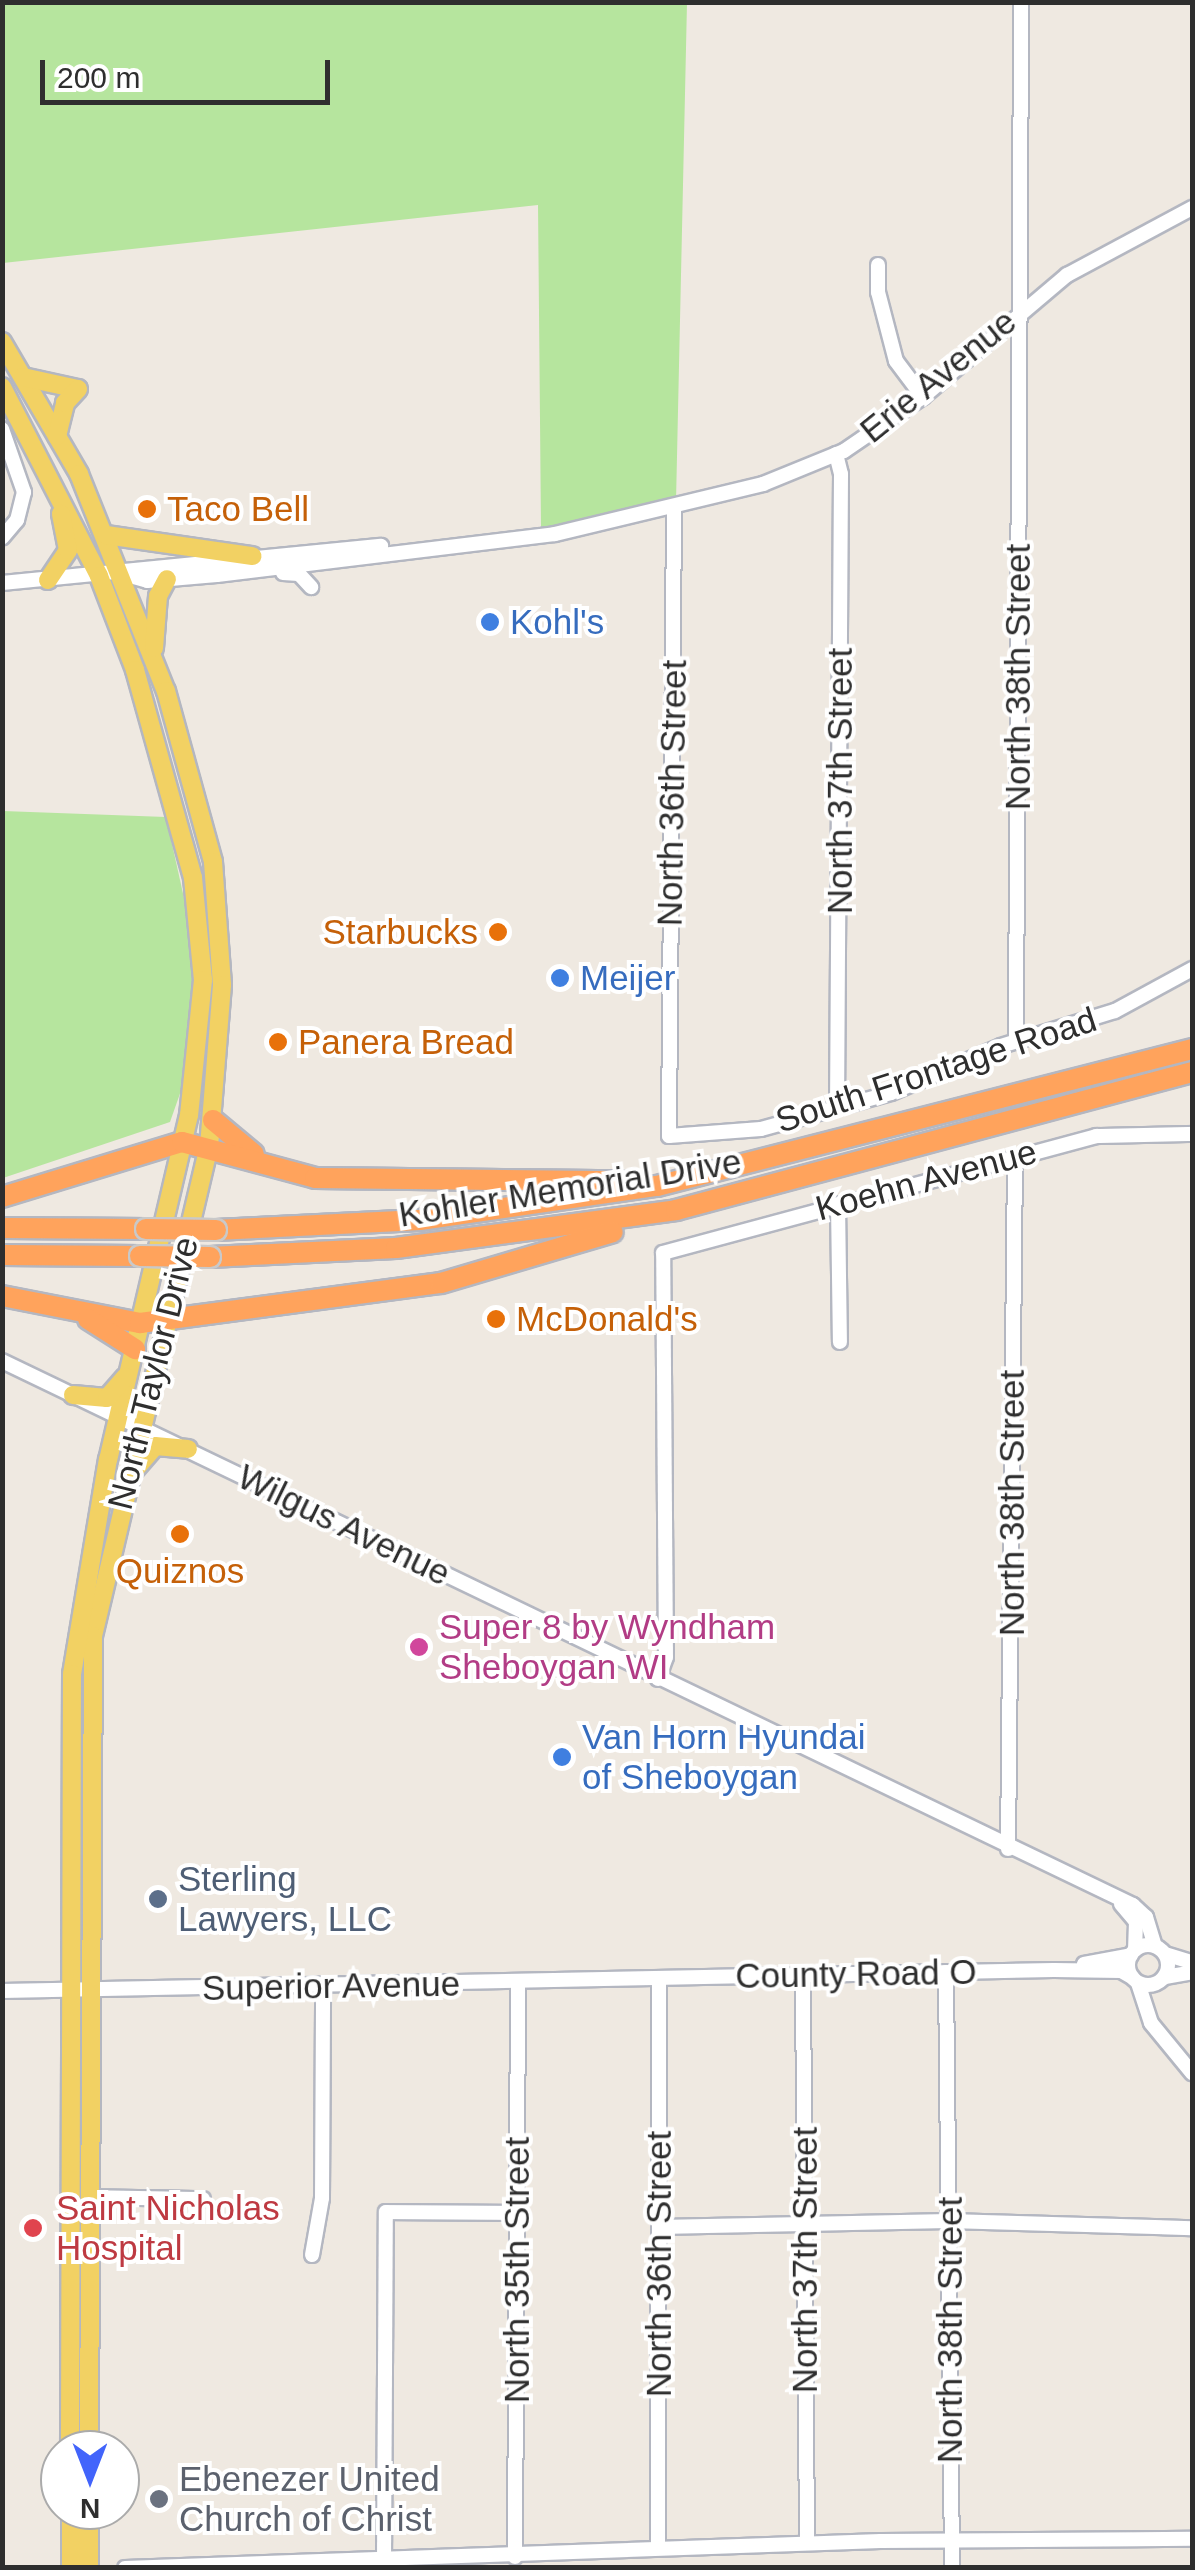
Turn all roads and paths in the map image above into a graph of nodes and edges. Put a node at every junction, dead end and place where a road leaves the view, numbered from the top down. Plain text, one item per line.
1 (1021, 2) edge
2 (1192, 208) edge
3 (878, 264) dead end
4 (1018, 313) junction
5 (2, 342) edge
6 (23, 377) junction
7 (2, 387) edge
8 (923, 397) junction
9 (2, 429) edge
10 (57, 436) junction
11 (39, 448) junction
12 (836, 454) junction
13 (674, 509) junction
14 (106, 535) junction
15 (2, 538) edge
16 (432, 546) junction
17 (252, 556) junction
18 (123, 574) junction
19 (217, 574) junction
20 (99, 576) junction
21 (167, 579) junction
22 (48, 580) junction
23 (2, 583) edge
24 (311, 587) dead end
25 (154, 658) junction
26 (1192, 969) edge
27 (1192, 1034) edge
28 (1016, 1041) junction
29 (1192, 1049) edge
30 (1192, 1072) edge
31 (1192, 1084) edge
32 (996, 1102) junction
33 (836, 1108) junction
34 (1050, 1111) junction
35 (213, 1120) junction
36 (1192, 1134) edge
37 (668, 1136) joint
38 (182, 1142) junction
39 (209, 1146) junction
40 (1015, 1157) junction
41 (762, 1164) junction
42 (408, 1182) junction
43 (2, 1197) edge
44 (838, 1204) junction
45 (676, 1210) junction
46 (2, 1228) edge
47 (2, 1255) edge
48 (2, 1296) edge
49 (73, 1310) junction
50 (166, 1319) junction
51 (140, 1323) junction
52 (840, 1342) dead end
53 (134, 1356) junction
54 (2, 1361) edge
55 (73, 1394) junction
56 (119, 1417) junction
57 (140, 1426) junction
58 (188, 1449) junction
59 (123, 1488) junction
60 (658, 1678) junction
61 (1008, 1850) junction
62 (1117, 1900) junction
63 (1160, 1950) junction
64 (1133, 1952) junction
65 (1192, 1962) edge
66 (1054, 1970) junction
67 (946, 1972) junction
68 (1192, 1972) edge
69 (804, 1976) junction
70 (1163, 1979) junction
71 (658, 1980) junction
72 (1135, 1980) junction
73 (518, 1982) junction
74 (323, 1986) junction
75 (78, 1990) junction
76 (2, 1991) edge
77 (1159, 2033) junction
78 (1192, 2073) edge
79 (88, 2197) junction
80 (203, 2199) dead end
81 (517, 2213) junction
82 (949, 2221) junction
83 (804, 2224) junction
84 (659, 2227) junction
85 (1192, 2228) edge
86 (312, 2255) dead end
87 (70, 2430) edge
88 (89, 2430) edge
89 (70, 2530) edge
90 (89, 2530) edge
91 (1192, 2538) edge
92 (951, 2542) junction
93 (807, 2543) junction
94 (658, 2548) junction
95 (515, 2557) junction
96 (384, 2561) junction
97 (70, 2568) edge
98 (89, 2568) edge
99 (126, 2568) edge
100 (952, 2568) edge

1 - 4 street, North 38th Street
2 - 4 street, Erie Avenue
3 - 8 street
4 - 8 street, Erie Avenue
4 - 28 street, North 38th Street
5 - 6 main road, North Taylor Drive
6 - 10 main road, North Taylor Drive
6 - 10 main road
7 - 11 main road, North Taylor Drive
8 - 12 street, Erie Avenue
9 - 15 street
10 - 14 main road, North Taylor Drive
11 - 18 main road
11 - 20 main road, North Taylor Drive
11 - 22 main road
12 - 13 street, Erie Avenue
12 - 33 street, North 37th Street
13 - 16 street, Erie Avenue
13 - 37 street, North 36th Street
14 - 17 main road
14 - 18 main road, North Taylor Drive
16 - 17 street, Erie Avenue
16 - 19 street, Erie Avenue
17 - 18 street, Erie Avenue
18 - 20 street, Erie Avenue
18 - 21 street, Erie Avenue
18 - 25 main road, North Taylor Drive
19 - 21 street, Erie Avenue
19 - 24 street
20 - 22 street, Erie Avenue
20 - 25 main road
20 - 38 main road, North Taylor Drive
21 - 25 main road
22 - 23 street, Erie Avenue
25 - 35 main road, North Taylor Drive
26 - 28 street, South Frontage Road
27 - 32 highway
28 - 33 street, South Frontage Road
29 - 32 highway, Kohler Memorial Drive
30 - 34 highway, Kohler Memorial Drive
31 - 34 highway
32 - 41 highway, Kohler Memorial Drive
33 - 37 street, South Frontage Road
34 - 45 highway, Kohler Memorial Drive
35 - 39 main road, North Taylor Drive
35 - 42 highway
36 - 40 street, Koehn Avenue
38 - 39 highway
38 - 43 highway
38 - 51 main road, North Taylor Drive
39 - 42 highway
39 - 50 main road, North Taylor Drive
40 - 44 street, Koehn Avenue
40 - 61 street, North 38th Street
41 - 42 highway
41 - 46 highway, Kohler Memorial Drive, bridge
44 - 52 street
44 - 60 street, Koehn Avenue
45 - 47 highway, Kohler Memorial Drive, bridge
45 - 50 highway
48 - 49 highway
49 - 51 highway
49 - 53 highway
50 - 51 highway
50 - 57 main road, North Taylor Drive
51 - 53 main road, North Taylor Drive
53 - 55 main road
53 - 56 main road, North Taylor Drive
54 - 55 street, Wilgus Avenue
55 - 56 street, Wilgus Avenue
56 - 57 street, Wilgus Avenue
56 - 75 main road, North Taylor Drive
57 - 58 street, Wilgus Avenue
57 - 59 main road, North Taylor Drive
58 - 59 main road
58 - 60 street, Wilgus Avenue
59 - 75 main road, North Taylor Drive
60 - 61 street, Wilgus Avenue
61 - 62 street, Wilgus Avenue
62 - 63 street, Wilgus Avenue
62 - 64 street
63 - 64 street, County Road O
63 - 65 street
63 - 70 street
64 - 66 street, County Road O
64 - 72 street
66 - 67 street, County Road O
66 - 72 street, County Road O
67 - 69 street, County Road O
67 - 82 street, North 38th Street
68 - 70 street, County Road O
69 - 71 street, County Road O
69 - 83 street, North 37th Street
70 - 72 street, County Road O
70 - 77 street
71 - 73 street, Superior Avenue
71 - 84 street, North 36th Street
72 - 77 street
73 - 74 street, Superior Avenue
73 - 81 street, North 35th Street
74 - 75 street, Superior Avenue
74 - 86 street
75 - 76 street, Superior Avenue
75 - 79 main road, North Taylor Drive
75 - 87 main road, North Taylor Drive
77 - 78 street
79 - 80 street
79 - 88 main road, North Taylor Drive
81 - 95 street, North 35th Street
81 - 96 street
82 - 83 street
82 - 85 street
82 - 92 street, North 38th Street
83 - 84 street
83 - 93 street, North 37th Street
84 - 94 street, North 36th Street
89 - 97 main road
90 - 98 main road
91 - 92 street
92 - 93 street
92 - 100 street, North 38th Street
93 - 94 street
94 - 95 street
95 - 96 street
96 - 99 street

